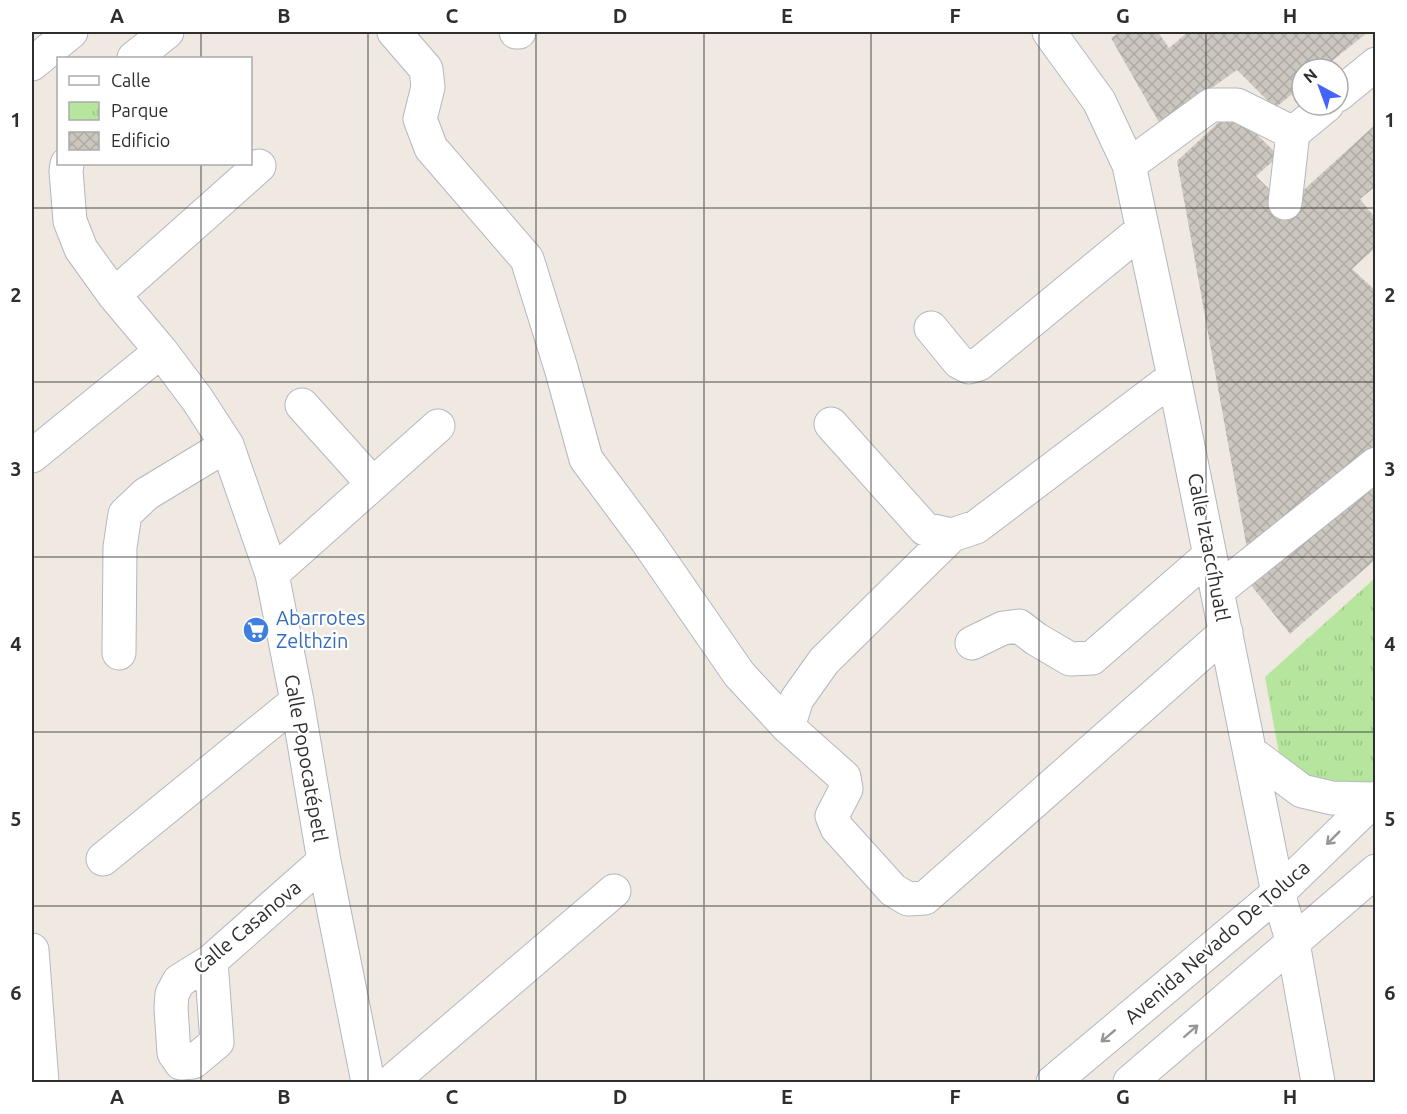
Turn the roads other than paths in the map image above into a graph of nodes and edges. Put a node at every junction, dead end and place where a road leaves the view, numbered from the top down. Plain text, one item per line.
1 (70, 32) edge
2 (167, 32) edge
3 (394, 32) edge
4 (1049, 32) edge
5 (135, 57) edge
6 (32, 64) edge
7 (1376, 64) edge
8 (1350, 85) edge
9 (1312, 117) edge
10 (1293, 133) junction
11 (67, 165) edge
12 (1129, 165) junction
13 (259, 166) dead end
14 (1285, 203) dead end
15 (1142, 230) junction
16 (114, 295) junction
17 (931, 328) dead end
18 (161, 351) junction
19 (1174, 377) junction
20 (302, 405) dead end
21 (831, 424) dead end
22 (438, 426) dead end
23 (227, 445) junction
24 (32, 456) edge
25 (1376, 464) edge
26 (373, 484) junction
27 (952, 535) junction
28 (1210, 555) junction
29 (272, 574) junction
30 (1217, 591) junction
31 (1226, 632) junction
32 (972, 643) dead end
33 (119, 653) dead end
34 (297, 701) junction
35 (788, 727) junction
36 (1250, 752) junction
37 (1374, 798) edge
38 (103, 859) dead end
39 (324, 861) junction
40 (1376, 871) edge
41 (614, 891) dead end
42 (1278, 893) junction
43 (1293, 943) junction
44 (32, 950) edge
45 (212, 961) junction
46 (42, 1083) edge
47 (368, 1083) edge
48 (391, 1083) edge
49 (1053, 1083) edge
50 (1130, 1083) edge
51 (1318, 1083) edge

1 - 6 street
2 - 5 street
3 - 35 street
4 - 12 street, Calle Iztaccíhuatl
7 - 8 street
9 - 10 street
10 - 12 street
10 - 14 street
11 - 16 street, Calle Popocatépetl
12 - 15 street, Calle Iztaccíhuatl
13 - 16 street
15 - 17 street
15 - 19 street, Calle Iztaccíhuatl
16 - 18 street, Calle Popocatépetl
18 - 23 street, Calle Popocatépetl
18 - 24 street
19 - 27 street
19 - 28 street, Calle Iztaccíhuatl
20 - 26 street
21 - 27 street
22 - 26 street
23 - 29 street, Calle Popocatépetl
23 - 33 street
25 - 30 street
26 - 29 street
27 - 35 street
28 - 30 street, Calle Iztaccíhuatl
28 - 32 street
29 - 34 street, Calle Popocatépetl
30 - 31 street, Calle Iztaccíhuatl
31 - 35 street
31 - 36 street, Calle Iztaccíhuatl
34 - 38 street
34 - 39 street, Calle Popocatépetl
36 - 37 street
36 - 42 street, Calle Iztaccíhuatl
37 -> 42 street, Avenida Nevado De Toluca
39 - 45 street, Calle Casanova
39 - 47 street, Calle Popocatépetl
40 - 43 street
41 - 48 street
42 - 43 street, Calle Iztaccíhuatl
42 -> 49 street, Avenida Nevado De Toluca
50 -> 43 street
43 - 51 street, Calle Iztaccíhuatl
44 - 46 street
45 - 45 street, Calle Casanova

